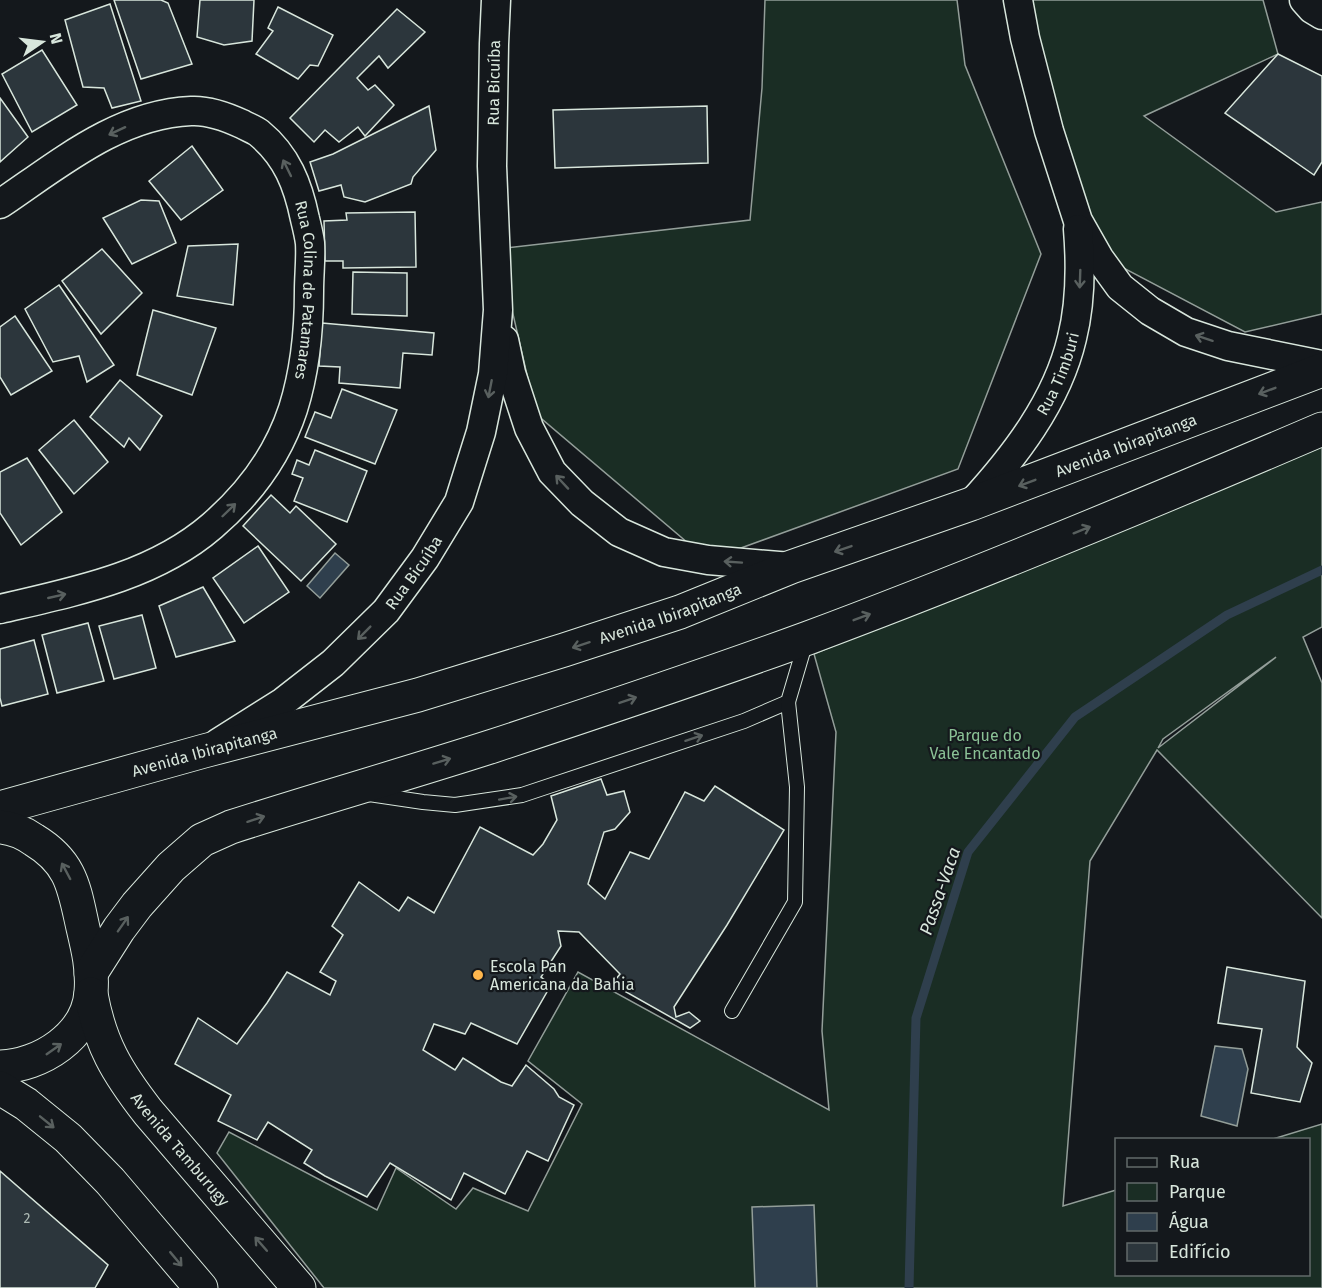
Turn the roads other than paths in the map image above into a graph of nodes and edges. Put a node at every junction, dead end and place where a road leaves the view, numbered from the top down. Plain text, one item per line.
1 (496, 0) edge
2 (1018, 0) edge
3 (1304, 0) edge
4 (1322, 15) edge
5 (0, 204) edge
6 (1078, 221) junction
7 (498, 310) junction
8 (1322, 365) edge
9 (1322, 370) edge
10 (1322, 429) edge
11 (971, 504) junction
12 (791, 567) junction
13 (0, 609) edge
14 (807, 638) junction
15 (788, 702) junction
16 (204, 751) junction
17 (346, 790) junction
18 (0, 808) edge
19 (0, 827) edge
20 (91, 984) junction
21 (732, 1011) dead end
22 (0, 1067) edge
23 (0, 1088) edge
24 (201, 1288) edge
25 (300, 1288) edge

1 - 7 street, Rua Bicuíba
2 - 6 street, Rua Timburi
3 - 4 street
13 -> 5 street, Rua Colina de Patamares
8 -> 6 street, Rua Timburi
6 -> 11 street, Rua Timburi
12 -> 7 street, Rua Bicuíba
7 -> 16 street, Rua Bicuíba
9 -> 11 main road, Avenida Ibirapitanga
14 -> 10 main road
11 -> 12 main road, Avenida Ibirapitanga
12 -> 16 main road, Avenida Ibirapitanga
14 - 15 lane
17 -> 14 main road
17 -> 15 lane
15 - 21 lane
16 - 18 main road, Avenida Ibirapitanga
20 -> 17 main road
20 -> 19 main road, Avenida Tamburugy
22 -> 20 main road
25 -> 20 main road, Avenida Tamburugy
23 -> 24 main road

